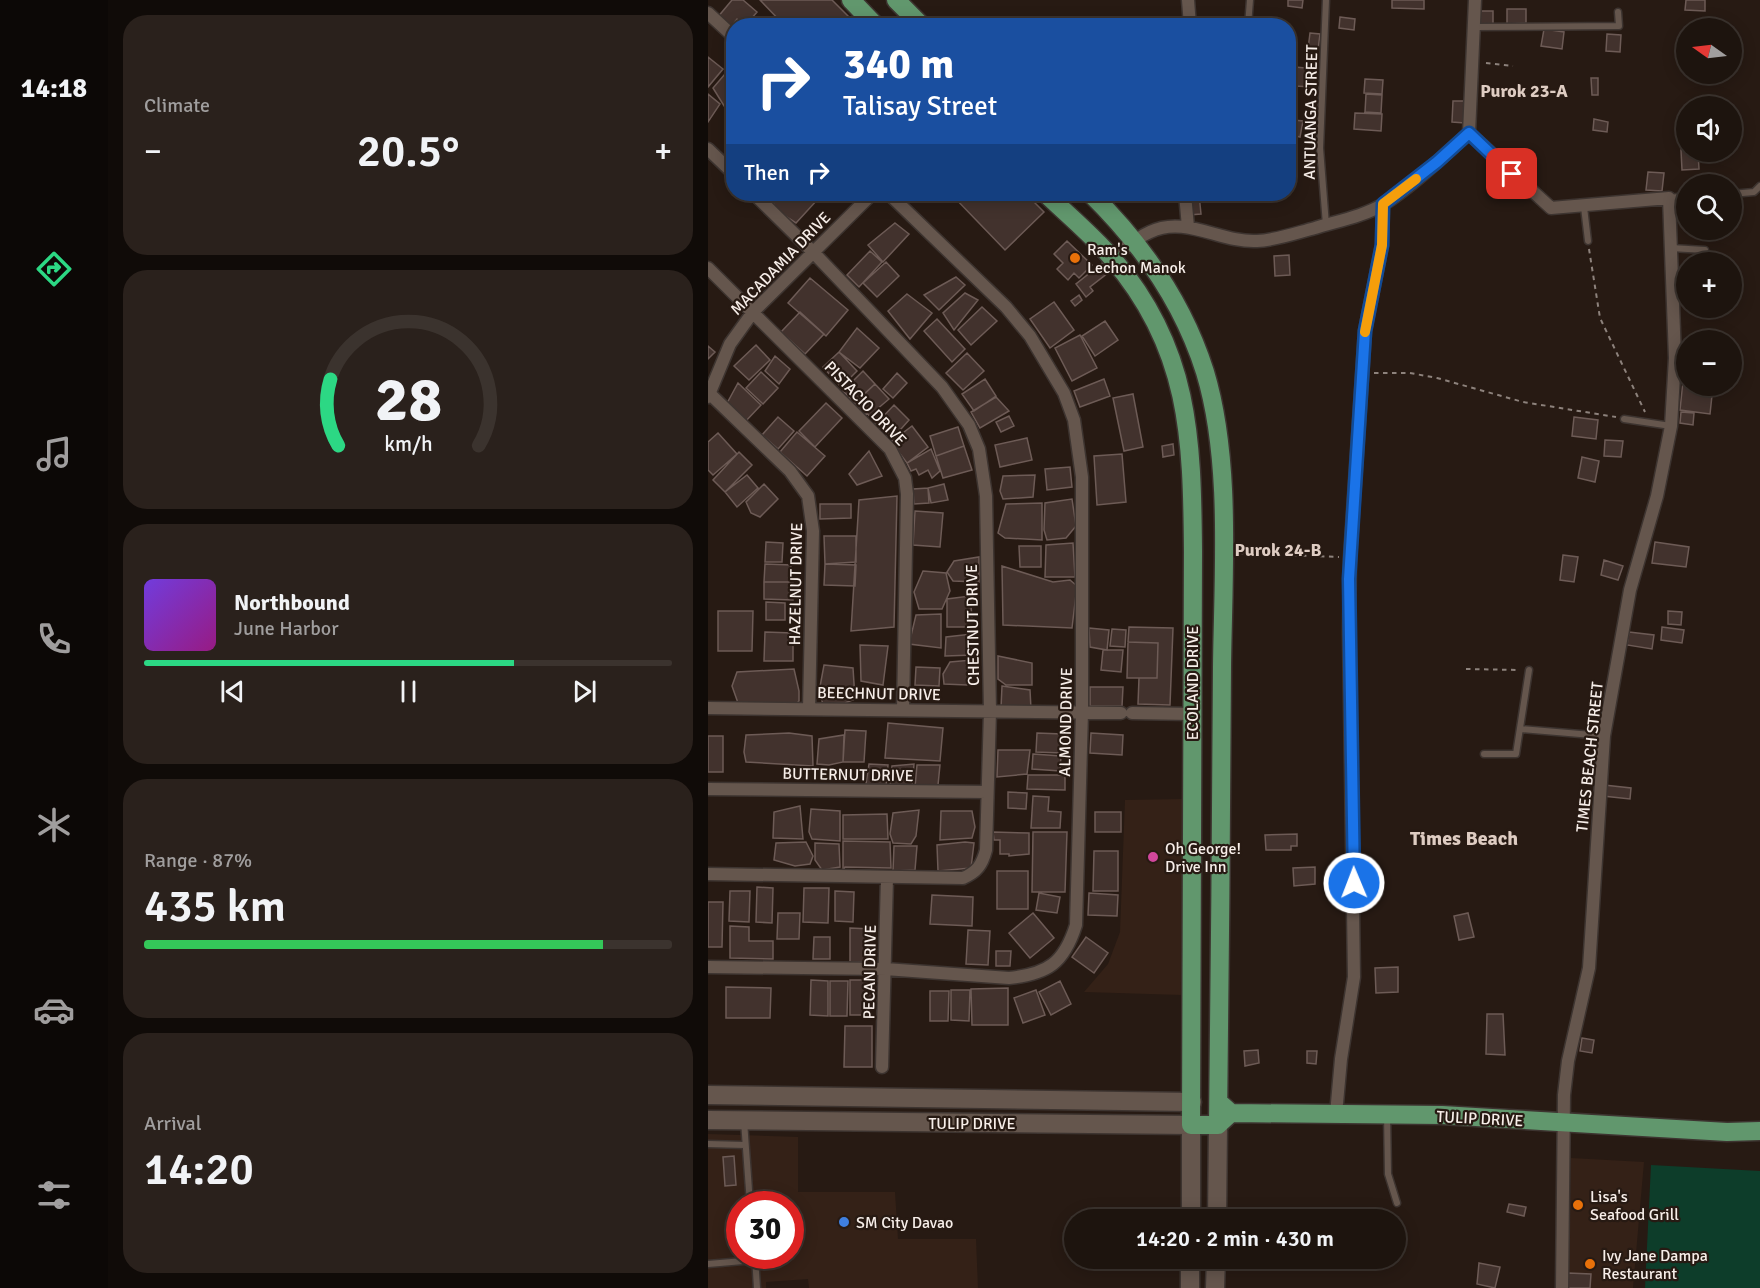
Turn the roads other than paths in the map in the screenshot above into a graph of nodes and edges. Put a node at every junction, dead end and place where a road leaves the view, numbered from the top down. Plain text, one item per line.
1 (851, 0) edge
2 (896, 0) edge
3 (1188, 0) edge
4 (1250, 0) edge
5 (1326, 0) edge
6 (1475, 0) edge
7 (1618, 12) dead end
8 (708, 13) edge
9 (868, 18) edge
10 (914, 18) edge
11 (1189, 18) edge
12 (1249, 18) edge
13 (1474, 27) junction
14 (726, 30) edge
15 (1469, 133) junction
16 (708, 149) edge
17 (726, 166) edge
18 (1759, 188) edge
19 (1742, 192) edge
20 (1676, 197) edge
21 (1669, 198) junction
22 (761, 201) edge
23 (865, 201) edge
24 (897, 201) edge
25 (1053, 201) edge
26 (1098, 201) edge
27 (1186, 201) edge
28 (1383, 204) junction
29 (1584, 207) junction
30 (1326, 225) junction
31 (1188, 227) junction
32 (1136, 241) junction
33 (1588, 241) road end
34 (1671, 248) junction
35 (1705, 250) dead end
36 (813, 252) junction
37 (1112, 258) junction
38 (708, 268) edge
39 (753, 312) junction
40 (708, 394) edge
41 (1624, 419) road end
42 (1671, 426) junction
43 (1529, 670) road end
44 (708, 708) edge
45 (809, 709) junction
46 (903, 710) junction
47 (990, 711) junction
48 (1082, 712) junction
49 (1192, 714) junction
50 (1520, 729) junction
51 (1604, 736) junction
52 (1485, 754) dead end
53 (708, 789) edge
54 (987, 792) junction
55 (708, 874) edge
56 (887, 878) junction
57 (708, 967) edge
58 (885, 969) junction
59 (882, 1067) dead end
60 (708, 1095) edge
61 (744, 1096) junction
62 (853, 1097) junction
63 (916, 1098) junction
64 (1192, 1102) junction
65 (1223, 1113) junction
66 (1336, 1114) junction
67 (1387, 1115) junction
68 (708, 1120) edge
69 (744, 1121) junction
70 (1562, 1121) junction
71 (853, 1122) junction
72 (915, 1122) junction
73 (1191, 1125) junction
74 (1760, 1131) edge
75 (1727, 1132) junction
76 (1760, 1139) edge
77 (708, 1144) edge
78 (746, 1145) junction
79 (749, 1191) edge
80 (1397, 1203) dead end
81 (1191, 1209) edge
82 (1217, 1209) edge
83 (726, 1262) edge
84 (708, 1264) edge
85 (756, 1269) edge
86 (1190, 1269) edge
87 (1216, 1269) edge
88 (758, 1288) edge
89 (1190, 1288) edge
90 (1215, 1288) edge
91 (1562, 1288) edge

1 - 9 main road
2 - 10 main road
3 - 11 street
4 - 12 lane
5 - 30 lane, ANTUANGA STREET
6 - 13 street
7 - 13 lane
8 - 14 street
13 - 15 street
15 - 28 street
15 - 29 street
16 - 17 street
18 - 19 lane
20 - 21 lane
21 - 29 street
21 - 34 street, TIMES BEACH STREET
22 - 36 street, CHESTNUT DRIVE
23 - 36 street, MACADAMIA DRIVE
24 - 48 street, ALMOND DRIVE
25 - 37 main road, ECOLAND DRIVE
26 - 32 main road, ECOLAND DRIVE
27 - 31 street
28 - 30 street
28 - 66 street
29 - 33 lane
30 - 31 street
31 - 32 street
32 - 37 street
32 - 65 main road, ECOLAND DRIVE
34 - 35 lane
34 - 42 street, TIMES BEACH STREET
36 - 39 street, MACADAMIA DRIVE
36 - 47 street, CHESTNUT DRIVE
37 - 49 main road, ECOLAND DRIVE
38 - 39 street, PISTACIO DRIVE
39 - 40 street, MACADAMIA DRIVE
39 - 46 street, PISTACIO DRIVE
40 - 45 street, HAZELNUT DRIVE
41 - 42 lane
42 - 51 street, TIMES BEACH STREET
43 - 50 lane
44 - 45 street, BEECHNUT DRIVE
45 - 46 street, BEECHNUT DRIVE
46 - 47 street, BEECHNUT DRIVE
47 - 48 street, BEECHNUT DRIVE
47 - 54 street, CHESTNUT DRIVE
48 - 49 street, BEECHNUT DRIVE
48 - 58 street, ALMOND DRIVE
49 - 64 main road, ECOLAND DRIVE
50 - 51 lane
50 - 52 lane
51 - 70 street, TIMES BEACH STREET
53 - 54 street, BUTTERNUT DRIVE
54 - 56 street, CHESTNUT DRIVE
55 - 56 street, CHESTNUT DRIVE
56 - 58 street, PECAN DRIVE
57 - 58 street, ALMOND DRIVE
58 - 59 street, PECAN DRIVE
60 - 61 main road, TULIP DRIVE
61 - 62 main road, TULIP DRIVE
61 - 69 main road
62 - 63 main road, TULIP DRIVE
62 - 71 main road
63 - 64 main road, TULIP DRIVE
63 - 72 main road
64 - 65 main road, TULIP DRIVE
64 - 73 main road, ECOLAND DRIVE
65 - 66 main road, TULIP DRIVE
65 - 73 main road, TULIP DRIVE
65 - 82 main road, ECOLAND DRIVE
66 - 67 main road, TULIP DRIVE
67 - 70 main road, TULIP DRIVE
67 - 80 lane
68 - 69 main road, TULIP DRIVE
69 - 71 main road, TULIP DRIVE
69 - 78 lane
70 - 75 main road, TULIP DRIVE
70 - 91 street, TIMES BEACH STREET
71 - 72 main road, TULIP DRIVE
72 - 73 main road, TULIP DRIVE
73 - 81 main road, ECOLAND DRIVE
74 - 75 main road, TULIP DRIVE
75 - 76 main road, TULIP DRIVE
77 - 78 lane
78 - 79 lane
83 - 84 lane
85 - 88 lane
86 - 89 main road
87 - 90 main road

